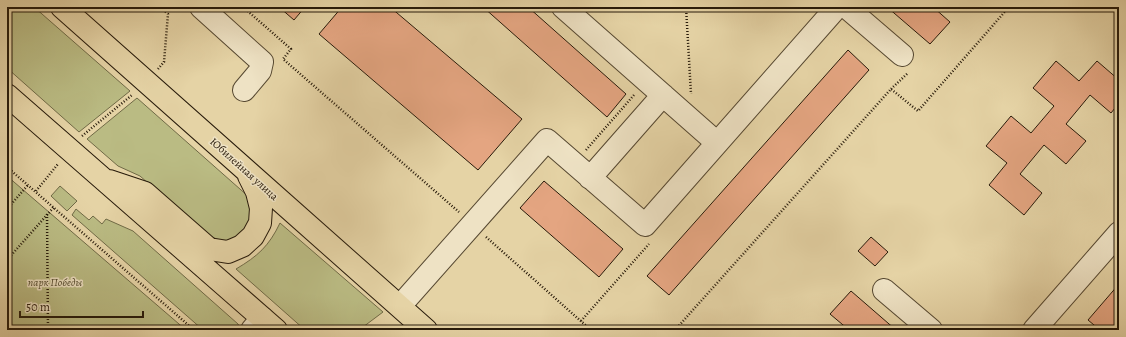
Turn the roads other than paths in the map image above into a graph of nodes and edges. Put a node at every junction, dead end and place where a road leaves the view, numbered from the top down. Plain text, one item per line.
1 (62, 7) edge
2 (201, 7) edge
3 (563, 7) edge
4 (837, 7) edge
5 (846, 7) edge
6 (902, 62) road end
7 (244, 90) dead end
8 (7, 95) edge
9 (663, 95) junction
10 (716, 142) junction
11 (246, 171) junction
12 (101, 178) junction
13 (590, 178) junction
14 (1119, 234) edge
15 (884, 290) dead end
16 (400, 306) junction
17 (263, 326) edge
18 (426, 330) edge
19 (931, 330) edge
20 (1034, 330) edge

1 - 11 main road, Юбилейная улица
2 - 7 lane
3 - 9 lane
4 - 10 lane
5 - 6 lane
8 - 12 main road
9 - 10 lane
9 - 13 lane
10 - 13 lane
11 - 12 main road
11 - 16 main road, Юбилейная улица
12 - 17 main road
13 - 16 lane
14 - 20 lane
15 - 19 lane
16 - 18 main road, Юбилейная улица

